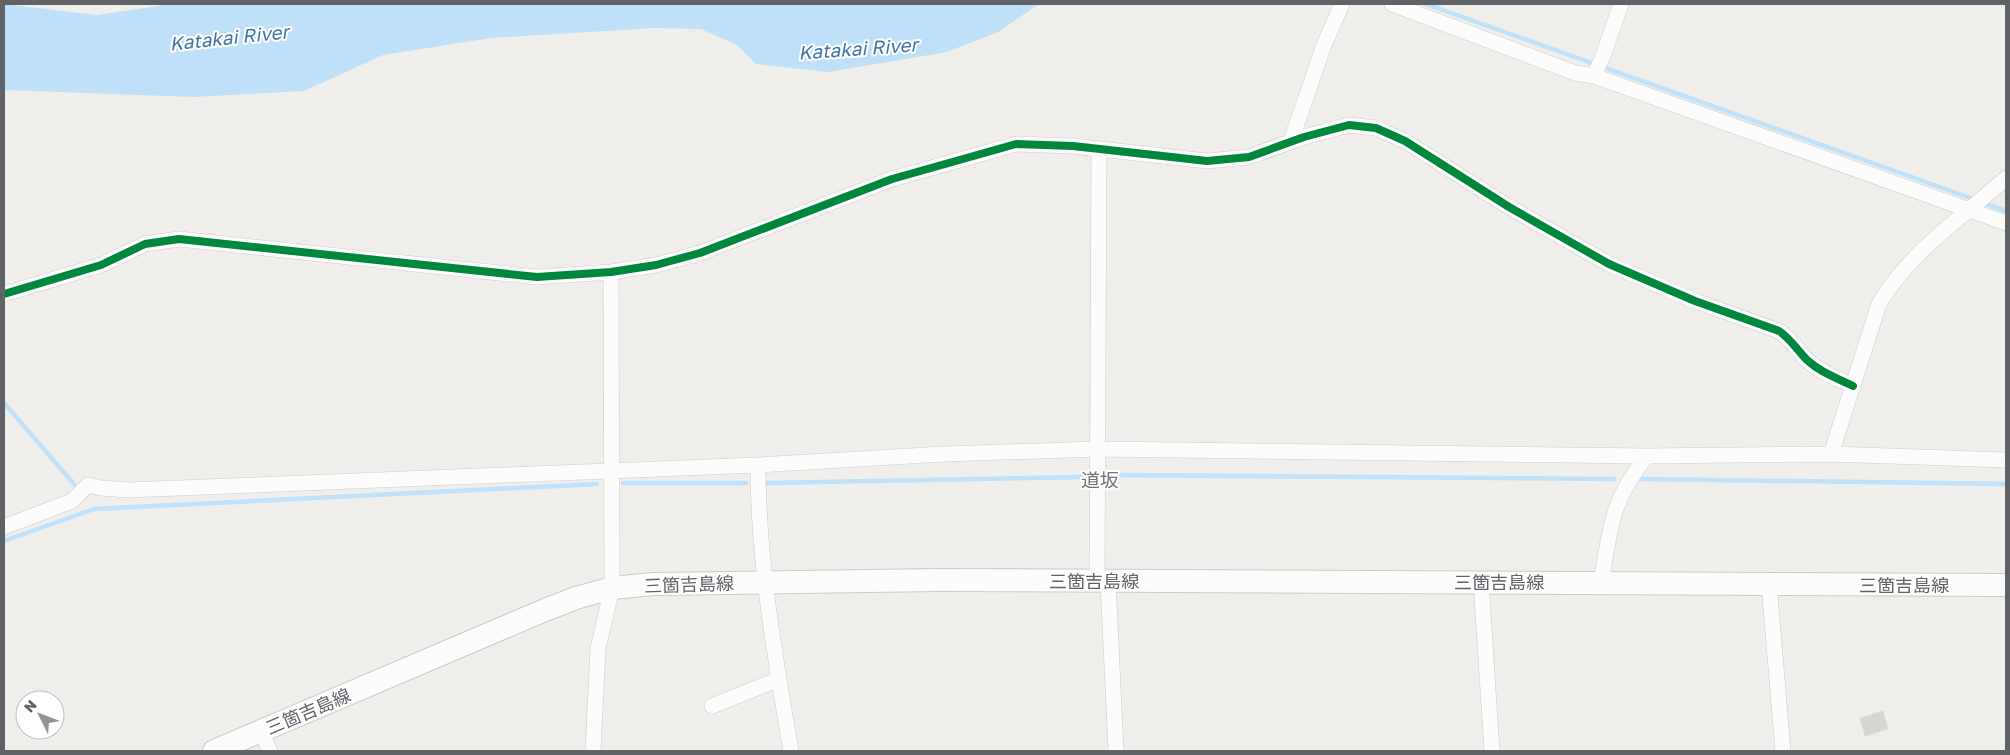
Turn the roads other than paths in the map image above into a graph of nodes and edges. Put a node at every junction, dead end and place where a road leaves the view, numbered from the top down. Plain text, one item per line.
1 (1342, 4) edge
2 (1392, 4) edge
3 (1621, 4) edge
4 (1594, 75) junction
5 (1291, 142) junction
6 (1099, 151) junction
7 (2006, 178) edge
8 (1970, 210) junction
9 (2006, 223) edge
10 (611, 272) junction
11 (4, 294) edge
12 (1852, 386) junction
13 (1098, 449) junction
14 (1831, 454) junction
15 (1647, 456) junction
16 (2006, 460) edge
17 (758, 465) junction
18 (611, 470) junction
19 (4, 528) edge
20 (764, 581) junction
21 (1102, 581) junction
22 (1481, 582) junction
23 (1601, 583) junction
24 (1769, 584) junction
25 (2006, 586) edge
26 (612, 588) junction
27 (779, 679) junction
28 (712, 706) dead end
29 (266, 741) edge
30 (214, 751) edge
31 (593, 751) edge
32 (790, 751) edge
33 (1116, 751) edge
34 (1492, 751) edge
35 (1783, 751) edge

1 - 5 street
2 - 4 street
3 - 4 street
4 - 8 street
5 - 6 street
5 - 12 street
6 - 10 street
6 - 13 street
7 - 8 street
8 - 9 street
8 - 12 street
10 - 11 street
10 - 18 street
12 - 14 street
13 - 15 street
13 - 17 street
13 - 21 street
14 - 15 street
14 - 16 street
15 - 23 street
17 - 18 street
17 - 20 street
18 - 19 street
18 - 26 street
20 - 21 main road, 三箇吉島線
20 - 26 main road, 三箇吉島線
20 - 27 street
21 - 22 main road, 三箇吉島線
21 - 33 street
22 - 23 main road, 三箇吉島線
22 - 34 street
23 - 24 main road, 三箇吉島線
24 - 25 main road, 三箇吉島線
24 - 35 street
26 - 29 main road, 三箇吉島線
26 - 31 street
27 - 28 street
27 - 32 street
29 - 30 main road, 三箇吉島線

